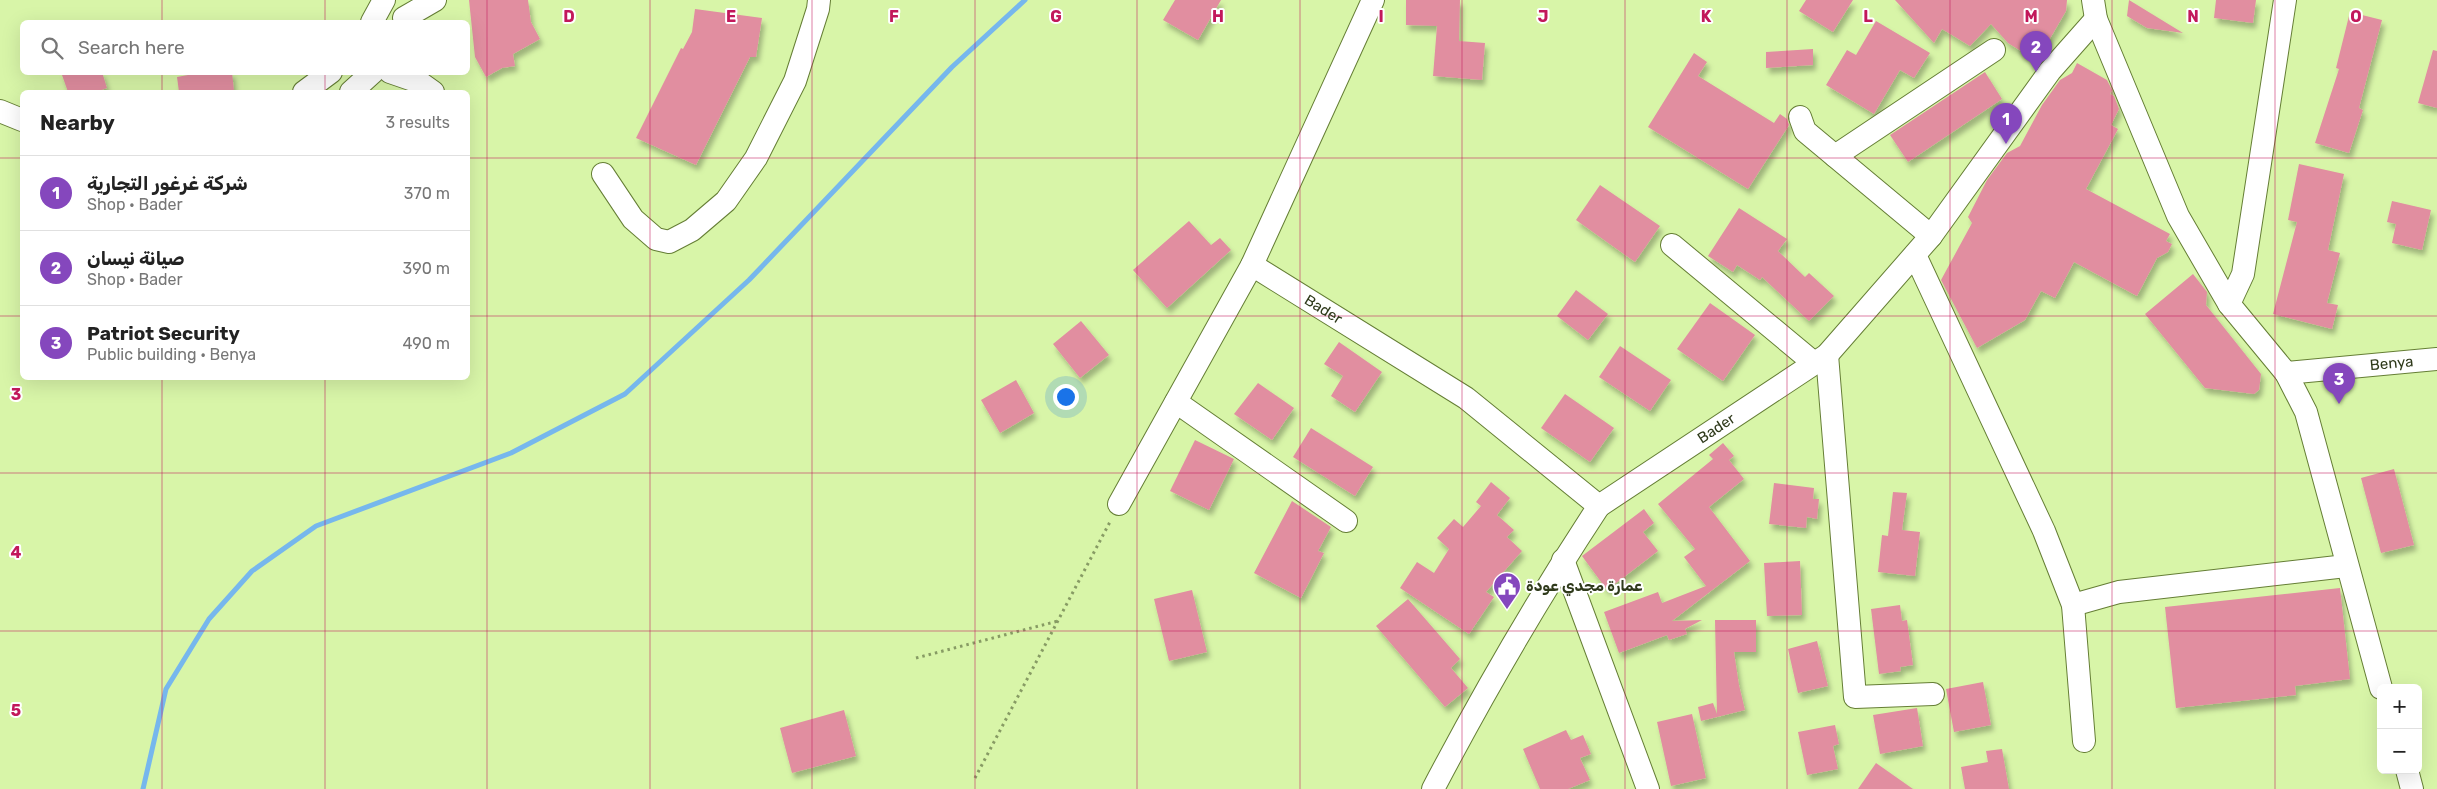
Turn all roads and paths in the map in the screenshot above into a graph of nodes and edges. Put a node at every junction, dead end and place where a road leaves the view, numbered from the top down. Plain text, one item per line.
1 (384, 0) edge
2 (434, 0) edge
3 (818, 0) edge
4 (1373, 0) edge
5 (2285, 0) edge
6 (2094, 10) edge
7 (405, 13) edge
8 (373, 20) edge
9 (1994, 50) dead end
10 (327, 75) edge
11 (370, 75) edge
12 (399, 75) edge
13 (307, 90) edge
14 (353, 90) edge
15 (430, 90) edge
16 (0, 111) edge
17 (1800, 117) dead end
18 (20, 119) edge
19 (1835, 156) junction
20 (603, 174) dead end
21 (1931, 236) junction
22 (1672, 245) dead end
23 (1915, 255) junction
24 (1252, 265) junction
25 (2229, 304) junction
26 (1821, 359) junction
27 (2437, 359) edge
28 (2286, 373) junction
29 (1176, 402) junction
30 (1119, 504) joint
31 (1599, 506) junction
32 (1346, 521) dead end
33 (1563, 560) junction
34 (2346, 566) junction
35 (2073, 605) junction
36 (1058, 620) junction
37 (916, 658) dead end
38 (2380, 684) edge
39 (1933, 694) dead end
40 (2084, 740) dead end
41 (2408, 774) edge
42 (975, 778) dead end
43 (1433, 789) edge
44 (1648, 789) edge
45 (2412, 789) edge

1 - 8 street
2 - 7 street
3 - 20 street
4 - 24 street
5 - 25 street
6 - 21 street, Bader
6 - 25 street
9 - 19 street
10 - 13 street
11 - 14 street
12 - 15 street
16 - 18 street
17 - 19 street
19 - 21 street
21 - 23 street, Bader
22 - 26 street
23 - 26 street, Bader
23 - 35 street
24 - 29 street
24 - 31 street, Bader
25 - 28 street
26 - 31 street, Bader
26 - 39 street
27 - 28 street, Benya
28 - 34 street
29 - 30 street
29 - 32 street
30 - 36 path
31 - 33 street
33 - 43 street
33 - 44 street
34 - 35 street
34 - 38 street
35 - 40 street
36 - 37 path
36 - 42 path
41 - 45 street

